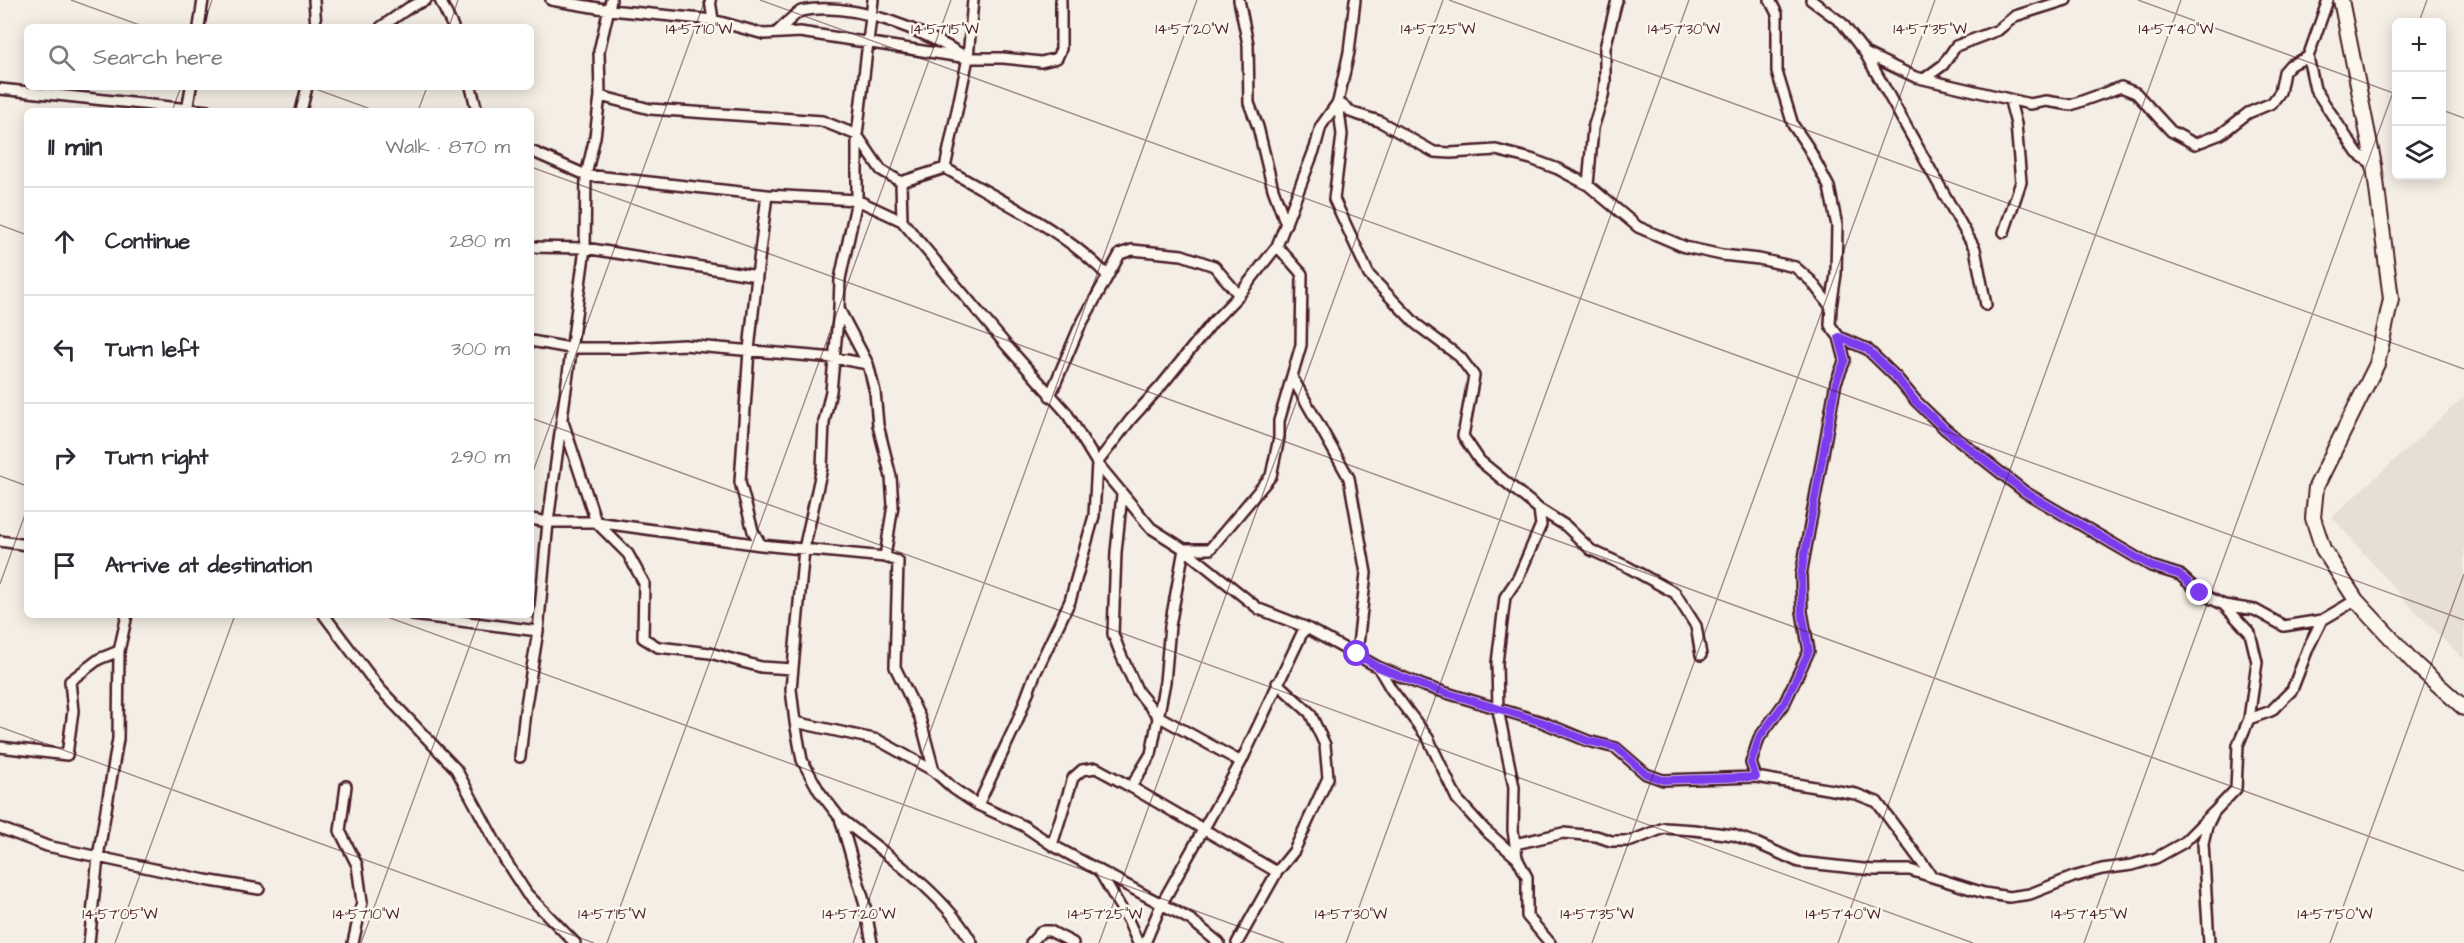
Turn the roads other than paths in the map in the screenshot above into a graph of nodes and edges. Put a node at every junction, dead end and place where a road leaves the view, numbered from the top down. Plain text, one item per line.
1 (203, 0) edge
2 (314, 0) edge
3 (426, 0) edge
4 (440, 0) edge
5 (551, 0) edge
6 (710, 0) edge
7 (800, 0) edge
8 (973, 0) edge
9 (1061, 0) edge
10 (1239, 0) edge
11 (1355, 0) edge
12 (1617, 0) edge
13 (1770, 0) edge
14 (1811, 0) edge
15 (2066, 0) edge
16 (2328, 0) edge
17 (2341, 0) edge
18 (872, 3) edge
19 (611, 5) edge
20 (801, 11) junction
21 (713, 20) junction
22 (199, 24) edge
23 (316, 24) edge
24 (385, 24) edge
25 (452, 24) edge
26 (777, 32) junction
27 (870, 44) junction
28 (1865, 53) junction
29 (2308, 57) junction
30 (968, 58) junction
31 (1924, 79) junction
32 (0, 89) edge
33 (190, 90) edge
34 (306, 90) edge
35 (472, 90) edge
36 (600, 96) junction
37 (2010, 101) junction
38 (1338, 102) junction
39 (169, 108) edge
40 (187, 108) edge
41 (302, 108) edge
42 (476, 108) edge
43 (858, 135) junction
44 (534, 152) edge
45 (2374, 165) junction
46 (945, 168) junction
47 (586, 175) junction
48 (901, 182) junction
49 (1588, 185) junction
50 (767, 195) junction
51 (857, 200) junction
52 (902, 221) junction
53 (1286, 224) junction
54 (2004, 232) dead end
55 (1277, 246) junction
56 (534, 247) edge
57 (585, 248) junction
58 (1107, 274) junction
59 (757, 276) junction
60 (1239, 295) junction
61 (1986, 305) dead end
62 (1831, 307) junction
63 (839, 309) junction
64 (1839, 337) junction
65 (534, 342) edge
66 (570, 348) junction
67 (749, 350) junction
68 (834, 358) junction
69 (868, 364) junction
70 (1292, 377) junction
71 (1050, 396) junction
72 (561, 417) junction
73 (1097, 463) junction
74 (1122, 495) junction
75 (1539, 509) junction
76 (534, 520) edge
77 (548, 522) junction
78 (596, 522) junction
79 (0, 541) edge
80 (24, 545) edge
81 (761, 545) junction
82 (804, 549) junction
83 (1184, 549) junction
84 (885, 557) junction
85 (2356, 600) junction
86 (2224, 605) junction
87 (126, 618) edge
88 (326, 618) edge
89 (452, 618) edge
90 (2322, 620) junction
91 (1305, 627) junction
92 (538, 631) junction
93 (119, 651) junction
94 (1357, 654) junction
95 (1701, 656) dead end
96 (1378, 667) junction
97 (793, 669) junction
98 (1277, 683) junction
99 (2464, 708) edge
100 (1498, 710) junction
101 (1158, 716) junction
102 (2249, 719) junction
103 (795, 722) junction
104 (0, 747) edge
105 (520, 757) dead end
106 (1240, 762) junction
107 (934, 771) junction
108 (1756, 777) junction
109 (346, 786) dead end
110 (1131, 787) junction
111 (978, 805) junction
112 (2214, 812) junction
113 (840, 818) junction
114 (0, 828) edge
115 (1204, 829) junction
116 (1515, 844) junction
117 (1052, 845) junction
118 (98, 857) junction
119 (1516, 858) junction
120 (1097, 868) junction
121 (1278, 872) junction
122 (1931, 875) junction
123 (259, 889) dead end
124 (1161, 905) junction
125 (89, 943) edge
126 (353, 943) edge
127 (575, 943) edge
128 (872, 943) edge
129 (972, 943) edge
130 (1031, 943) edge
131 (1073, 943) edge
132 (1138, 943) edge
133 (1145, 943) edge
134 (1219, 943) edge
135 (1236, 943) edge
136 (1550, 943) edge
137 (2209, 943) edge

1 - 22 street
2 - 23 street
3 - 24 street
4 - 25 street
5 - 19 street
6 - 21 street
7 - 20 street
8 - 30 street
9 - 30 street
10 - 53 street
11 - 38 street
12 - 49 street
13 - 62 street
14 - 28 street
15 - 31 street
16 - 29 street
17 - 45 main road
18 - 20 street
18 - 27 street
18 - 30 street
19 - 21 street
19 - 36 street
20 - 26 street
21 - 26 street
26 - 27 street
27 - 30 street
27 - 43 street
28 - 31 street
28 - 61 street
29 - 37 street
29 - 45 street
30 - 46 street
31 - 37 street
32 - 39 street
33 - 40 street
34 - 41 street
35 - 42 street
36 - 43 street
36 - 47 street
37 - 54 street
38 - 49 street
38 - 53 street
38 - 75 street
43 - 48 street
43 - 51 street
44 - 47 street
45 - 85 main road
46 - 48 street
46 - 58 street
47 - 50 street
47 - 57 street
48 - 52 street
49 - 62 street
50 - 51 street
50 - 59 street
51 - 52 street
51 - 63 street
52 - 71 street
53 - 55 street
55 - 60 street
55 - 70 street
56 - 57 street
57 - 59 street
57 - 66 street
58 - 60 street
58 - 71 street
59 - 67 street
60 - 73 street
62 - 64 street
63 - 68 street
63 - 69 street
64 - 86 street
64 - 108 street
65 - 66 street
66 - 67 street
66 - 72 street
67 - 68 street
67 - 81 street
68 - 69 street
68 - 82 street
69 - 84 street
70 - 83 street
70 - 94 street
71 - 73 street
72 - 77 street
72 - 78 street
73 - 74 street
73 - 111 street
74 - 83 street
74 - 101 street
75 - 95 street
75 - 100 street
76 - 77 street
77 - 78 street
77 - 92 street
78 - 81 street
78 - 97 street
79 - 80 street
81 - 82 street
82 - 84 street
82 - 97 street
83 - 91 street
83 - 101 street
84 - 107 street
85 - 90 street
85 - 99 main road
86 - 90 street
86 - 102 street
87 - 93 street
88 - 127 street
89 - 92 street
90 - 102 street
91 - 94 street
91 - 98 street
92 - 105 street
93 - 104 street
93 - 118 street
94 - 96 street
96 - 100 street
96 - 119 street
97 - 103 street
98 - 106 street
98 - 121 street
100 - 108 street
100 - 116 street
101 - 106 street
101 - 110 street
102 - 112 street
103 - 107 street
103 - 113 street
106 - 115 street
107 - 111 street
108 - 122 street
109 - 126 street
110 - 115 street
110 - 117 street
111 - 117 street
112 - 122 street
112 - 137 street
113 - 128 street
113 - 129 street
114 - 118 street
115 - 121 street
115 - 124 street
116 - 119 street
116 - 122 street
117 - 120 street
118 - 123 street
118 - 125 street
119 - 136 street
120 - 124 street
120 - 132 street
121 - 135 street
124 - 133 street
124 - 134 street
130 - 131 street

